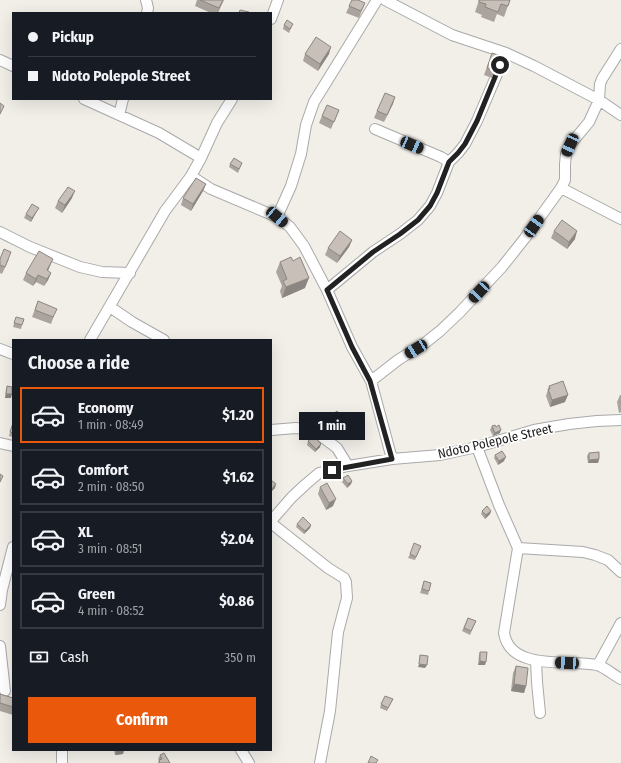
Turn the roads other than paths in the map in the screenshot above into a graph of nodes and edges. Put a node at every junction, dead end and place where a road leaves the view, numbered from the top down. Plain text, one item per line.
1 (146, 0) edge
2 (278, 0) edge
3 (377, 0) edge
4 (385, 0) edge
5 (147, 12) edge
6 (272, 16) edge
7 (621, 49) edge
8 (506, 53) junction
9 (0, 60) edge
10 (12, 66) edge
11 (86, 100) edge
12 (123, 100) edge
13 (231, 100) edge
14 (599, 100) junction
15 (621, 115) edge
16 (119, 116) junction
17 (375, 129) dead end
18 (201, 158) junction
19 (449, 162) junction
20 (191, 176) junction
21 (561, 188) junction
22 (277, 217) junction
23 (621, 219) edge
24 (0, 232) edge
25 (130, 273) junction
26 (327, 290) junction
27 (110, 307) junction
28 (91, 339) edge
29 (162, 339) edge
30 (0, 349) edge
31 (12, 354) edge
32 (370, 381) junction
33 (621, 420) edge
34 (272, 430) edge
35 (0, 442) edge
36 (12, 446) edge
37 (477, 448) junction
38 (392, 459) junction
39 (348, 466) junction
40 (272, 521) edge
41 (272, 523) edge
42 (12, 548) edge
43 (518, 548) junction
44 (5, 557) edge
45 (621, 572) edge
46 (0, 605) edge
47 (621, 624) edge
48 (0, 646) edge
49 (536, 661) junction
50 (598, 665) junction
51 (621, 679) edge
52 (6, 692) edge
53 (540, 713) dead end
54 (62, 751) edge
55 (242, 751) edge
56 (62, 763) edge
57 (249, 763) edge
58 (320, 763) edge

1 - 5 street
2 - 6 street
3 - 22 street
4 - 8 street
7 - 14 street
8 - 14 street
8 - 19 street
9 - 10 street
11 - 16 street
12 - 16 street
13 - 18 street
14 - 15 street
14 - 21 street
16 - 18 street
17 - 19 street
18 - 20 street
19 - 26 street
20 - 22 street
20 - 25 street
21 - 23 street
21 - 32 street
22 - 26 street
24 - 25 street
25 - 27 street
26 - 32 street
27 - 28 street
27 - 29 street
30 - 31 street
32 - 38 street
33 - 37 street, Ndoto Polepole Street
34 - 39 street
35 - 36 street
37 - 38 street, Ndoto Polepole Street
37 - 43 street
38 - 39 street, Ndoto Polepole Street
39 - 40 street, Ndoto Polepole Street
41 - 58 street
42 - 44 street
43 - 45 street
43 - 49 street
44 - 46 street
47 - 50 street
48 - 52 street
49 - 50 street
49 - 53 street
50 - 51 street
54 - 56 street
55 - 57 street

